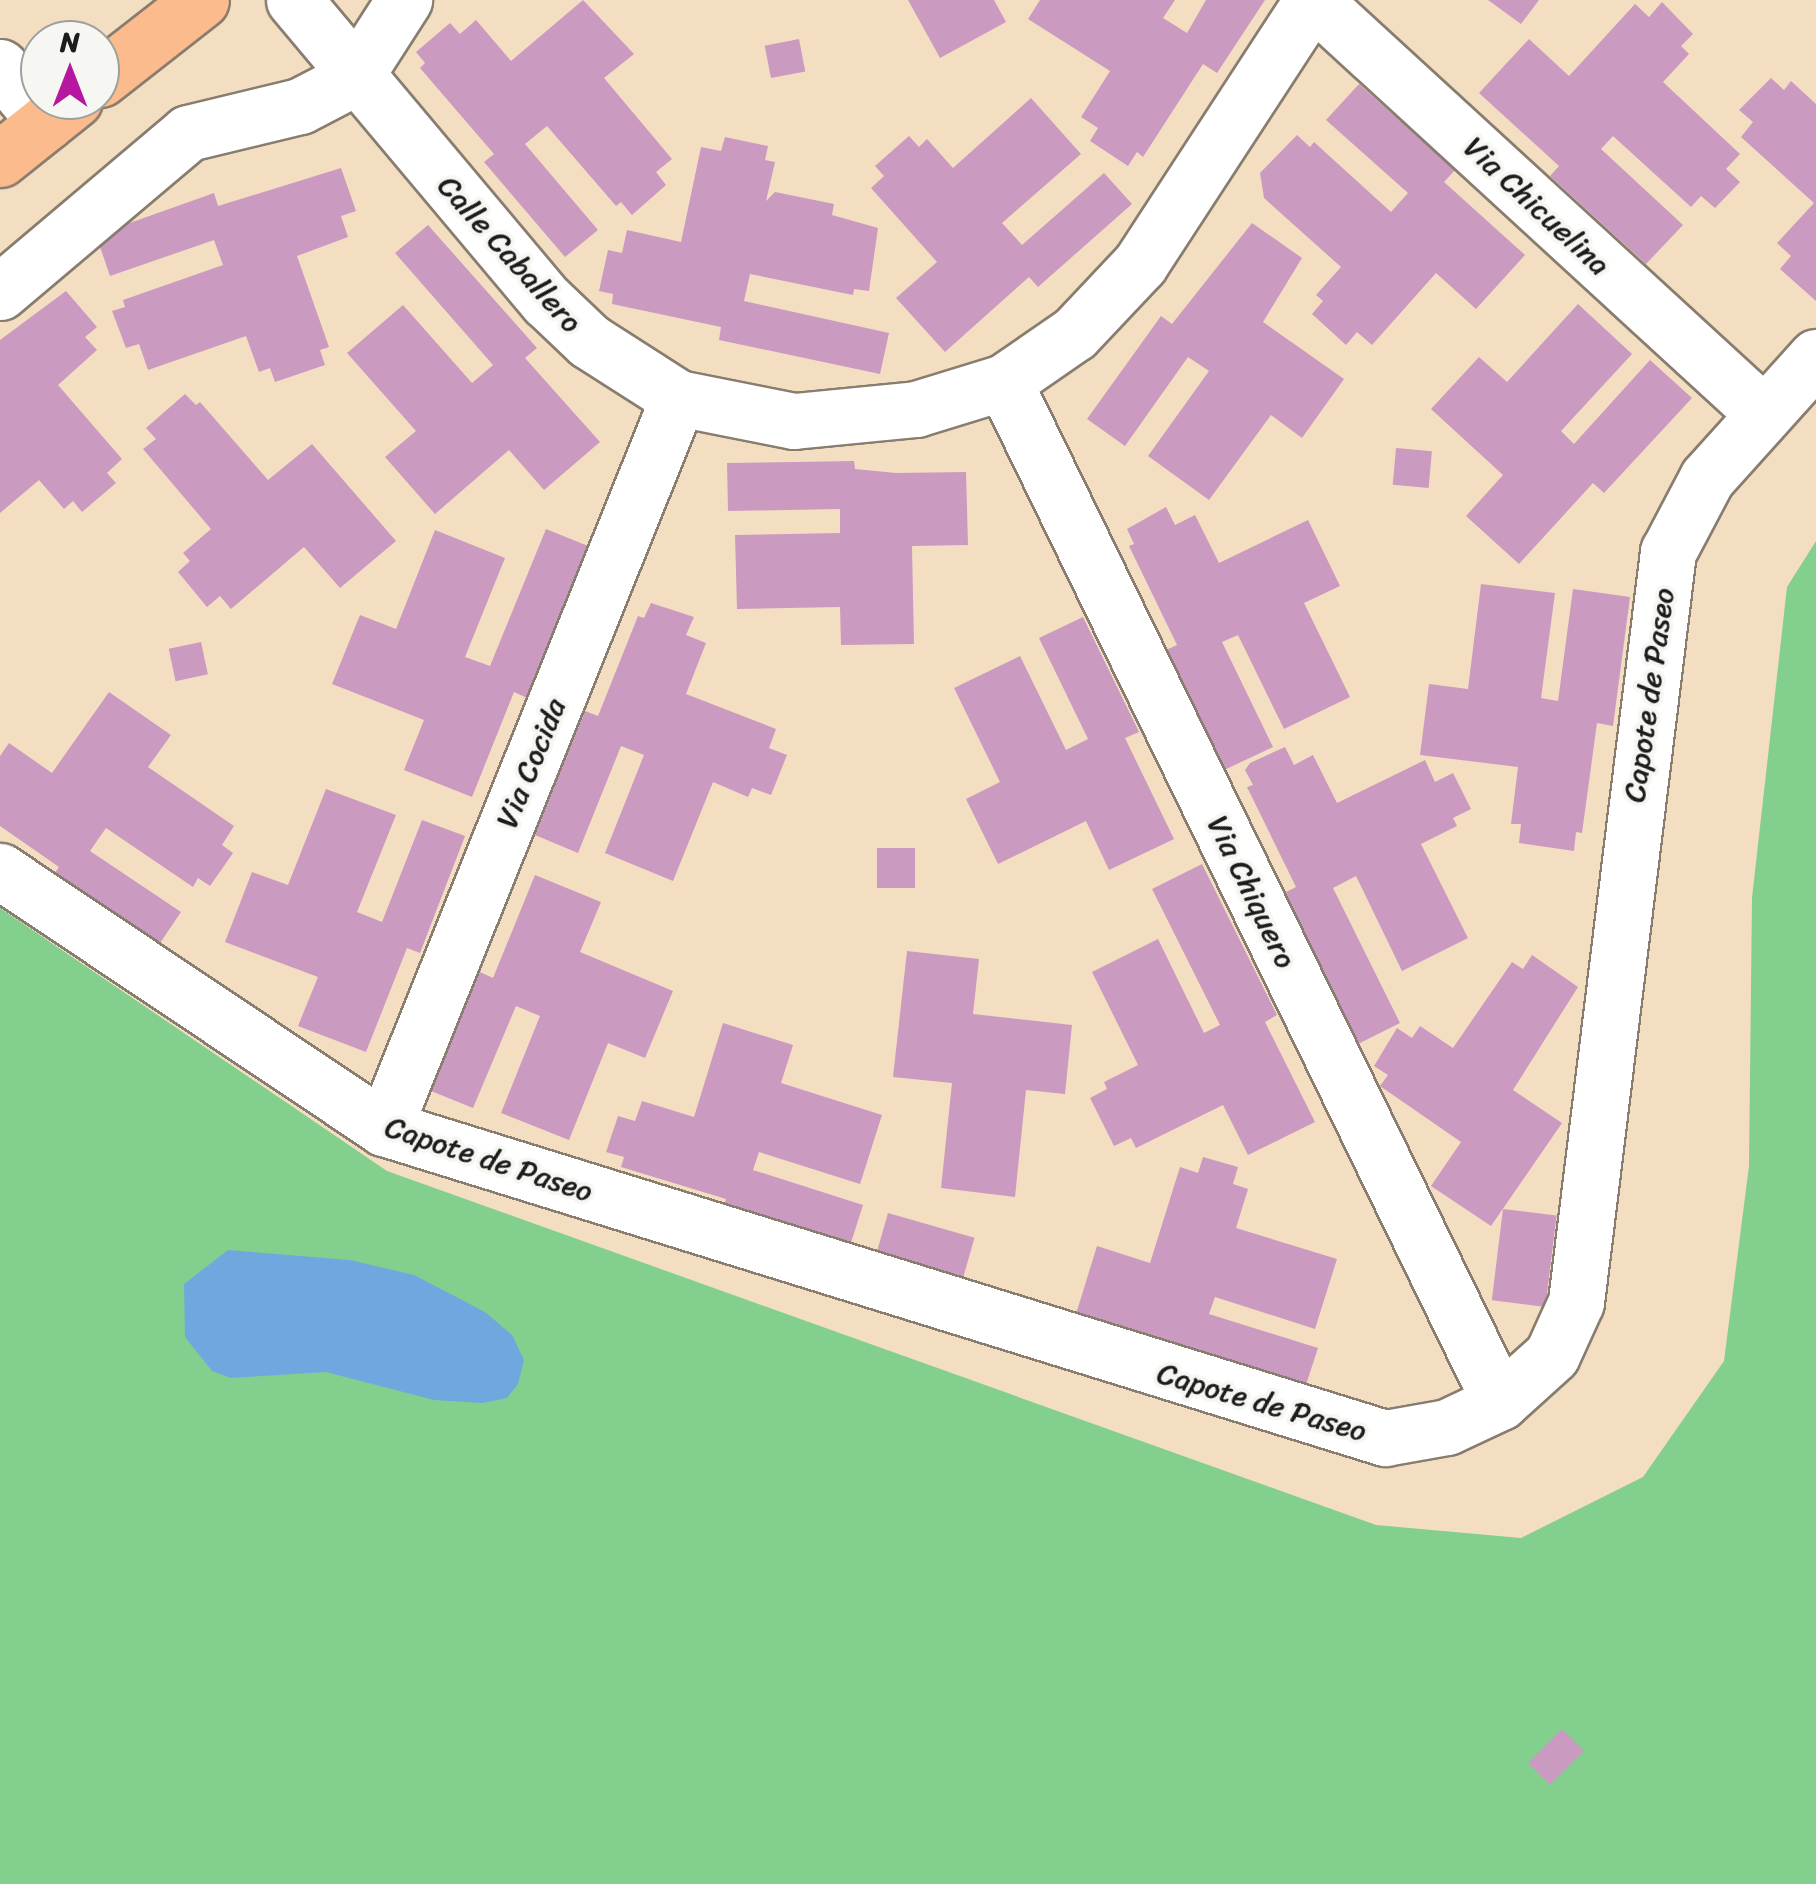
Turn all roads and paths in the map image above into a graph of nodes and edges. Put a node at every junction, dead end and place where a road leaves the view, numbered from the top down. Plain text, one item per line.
1 (201, 0) edge
2 (294, 0) edge
3 (404, 0) edge
4 (1313, 0) edge
5 (120, 64) edge
6 (354, 78) junction
7 (49, 120) edge
8 (0, 158) edge
9 (0, 292) edge
10 (1816, 356) edge
11 (1004, 382) junction
12 (678, 398) junction
13 (1762, 412) junction
14 (0, 871) edge
15 (384, 1128) junction
16 (1500, 1402) junction

1 - 5 main road
2 - 6 street, Calle Caballero
3 - 6 street
4 - 11 street, Calle Caballero
4 - 13 street, Via Chicuelina
6 - 9 street
6 - 12 street, Calle Caballero
7 - 8 main road
10 - 13 street, Capote de Paseo
11 - 12 street, Calle Caballero
11 - 16 street, Via Chiquero
12 - 15 street, Via Cocida
13 - 16 street, Capote de Paseo
14 - 15 street, Capote de Paseo
15 - 16 street, Capote de Paseo

